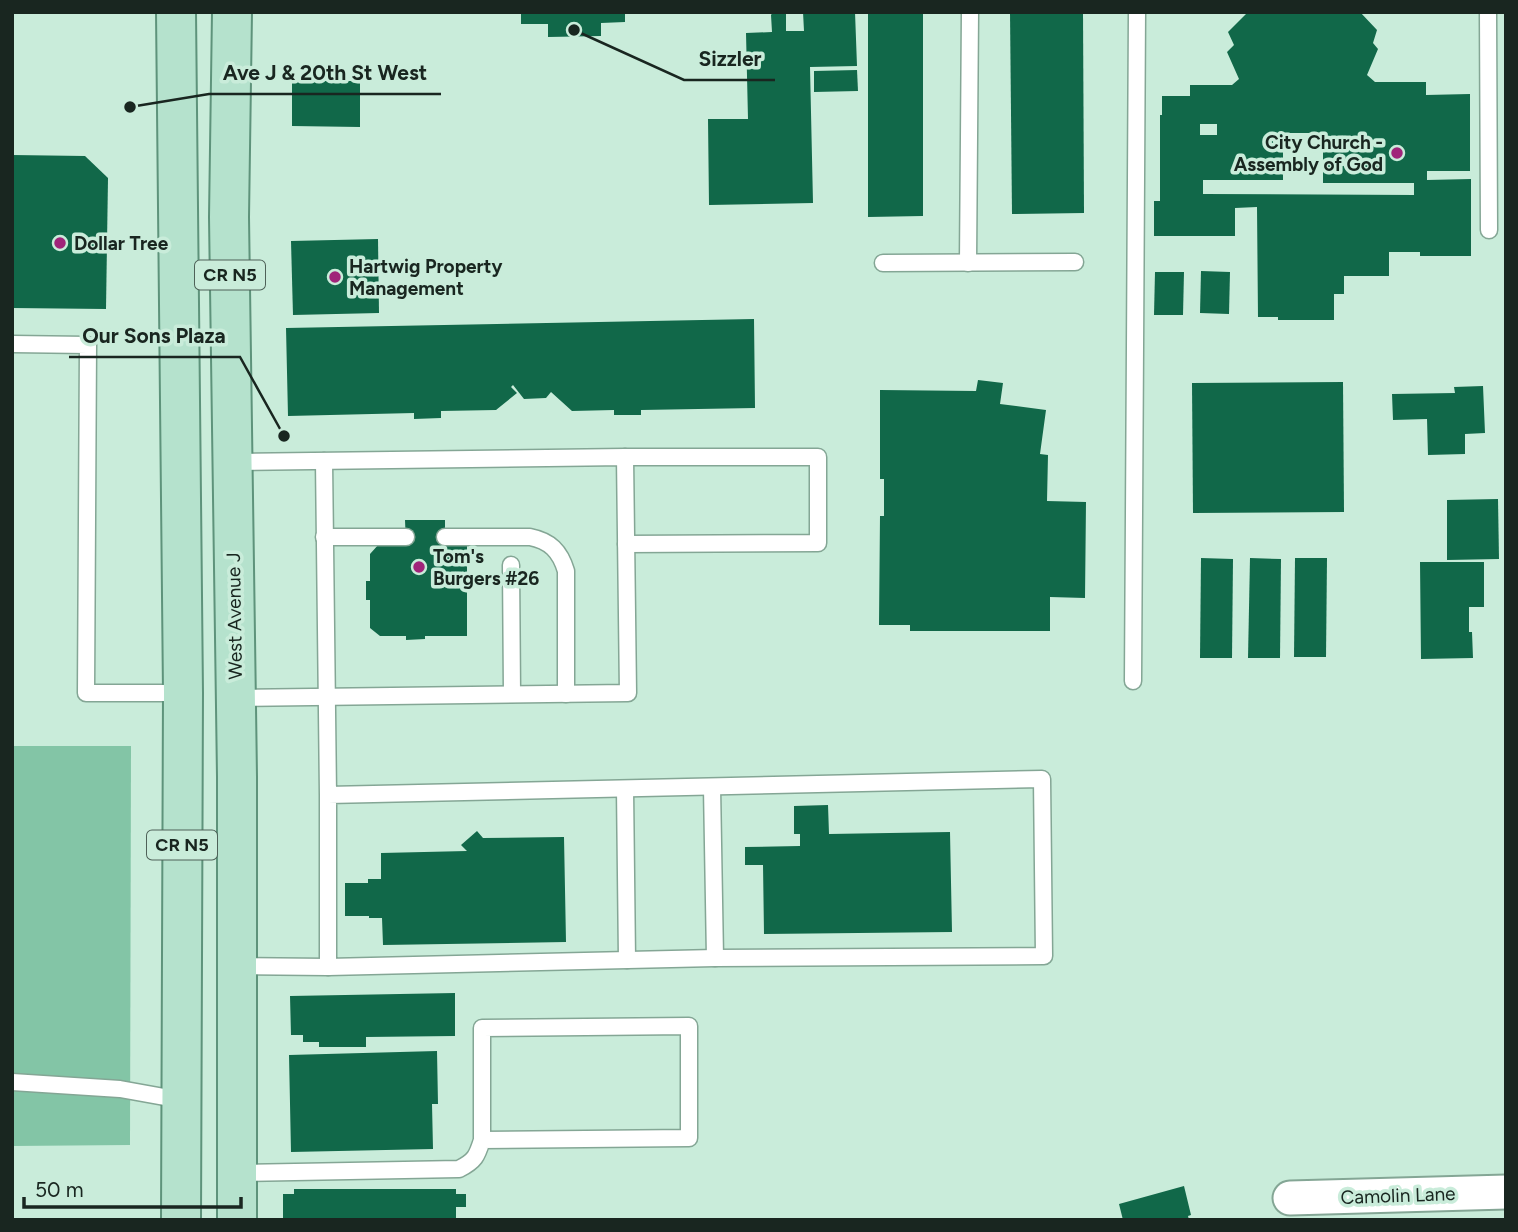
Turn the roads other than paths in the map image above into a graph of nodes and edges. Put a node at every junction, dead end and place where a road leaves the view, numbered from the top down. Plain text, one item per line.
1 (176, 12) edge
2 (232, 12) edge
3 (970, 12) edge
4 (1137, 12) edge
5 (1488, 12) edge
6 (1489, 230) dead end
7 (1076, 262) dead end
8 (883, 263) dead end
9 (968, 263) junction
10 (12, 344) edge
11 (180, 401) junction
12 (625, 457) junction
13 (324, 461) junction
14 (232, 462) junction
15 (324, 537) junction
16 (406, 537) dead end
17 (445, 537) dead end
18 (626, 544) junction
19 (511, 565) dead end
20 (1133, 681) dead end
21 (183, 693) junction
22 (512, 694) junction
23 (566, 694) junction
24 (326, 696) junction
25 (236, 698) junction
26 (712, 787) junction
27 (625, 789) junction
28 (328, 795) junction
29 (237, 922) junction
30 (715, 958) junction
31 (627, 960) junction
32 (237, 966) junction
33 (328, 967) junction
34 (12, 1082) edge
35 (181, 1100) junction
36 (482, 1140) junction
37 (237, 1173) junction
38 (1506, 1192) edge
39 (1290, 1198) dead end
40 (181, 1220) edge
41 (237, 1220) edge

1 - 11 main road, CR N5
2 - 14 main road, West Avenue J / CR N5
3 - 9 lane
4 - 20 lane
5 - 6 lane
7 - 9 lane
8 - 9 lane
10 - 21 lane
11 - 21 main road, CR N5
11 - 25 main road
12 - 13 lane
12 - 18 lane
12 - 18 lane
13 - 14 lane
13 - 15 lane
14 - 25 main road, West Avenue J / CR N5
15 - 16 lane
15 - 24 lane
17 - 23 lane
18 - 23 lane
19 - 22 lane
21 - 29 main road
21 - 35 main road, CR N5
22 - 23 lane
22 - 24 lane
24 - 25 lane
24 - 28 lane
25 - 29 main road, West Avenue J / CR N5
26 - 27 lane
26 - 30 lane
26 - 30 lane
27 - 28 lane
27 - 31 lane
28 - 33 lane
29 - 32 main road, West Avenue J / CR N5
30 - 31 lane
31 - 33 lane
32 - 33 lane
32 - 37 main road, West Avenue J / CR N5
34 - 35 lane
35 - 40 main road, CR N5
36 - 36 lane
36 - 37 lane
37 - 41 main road, West Avenue J / CR N5
38 - 39 street, Camolin Lane

